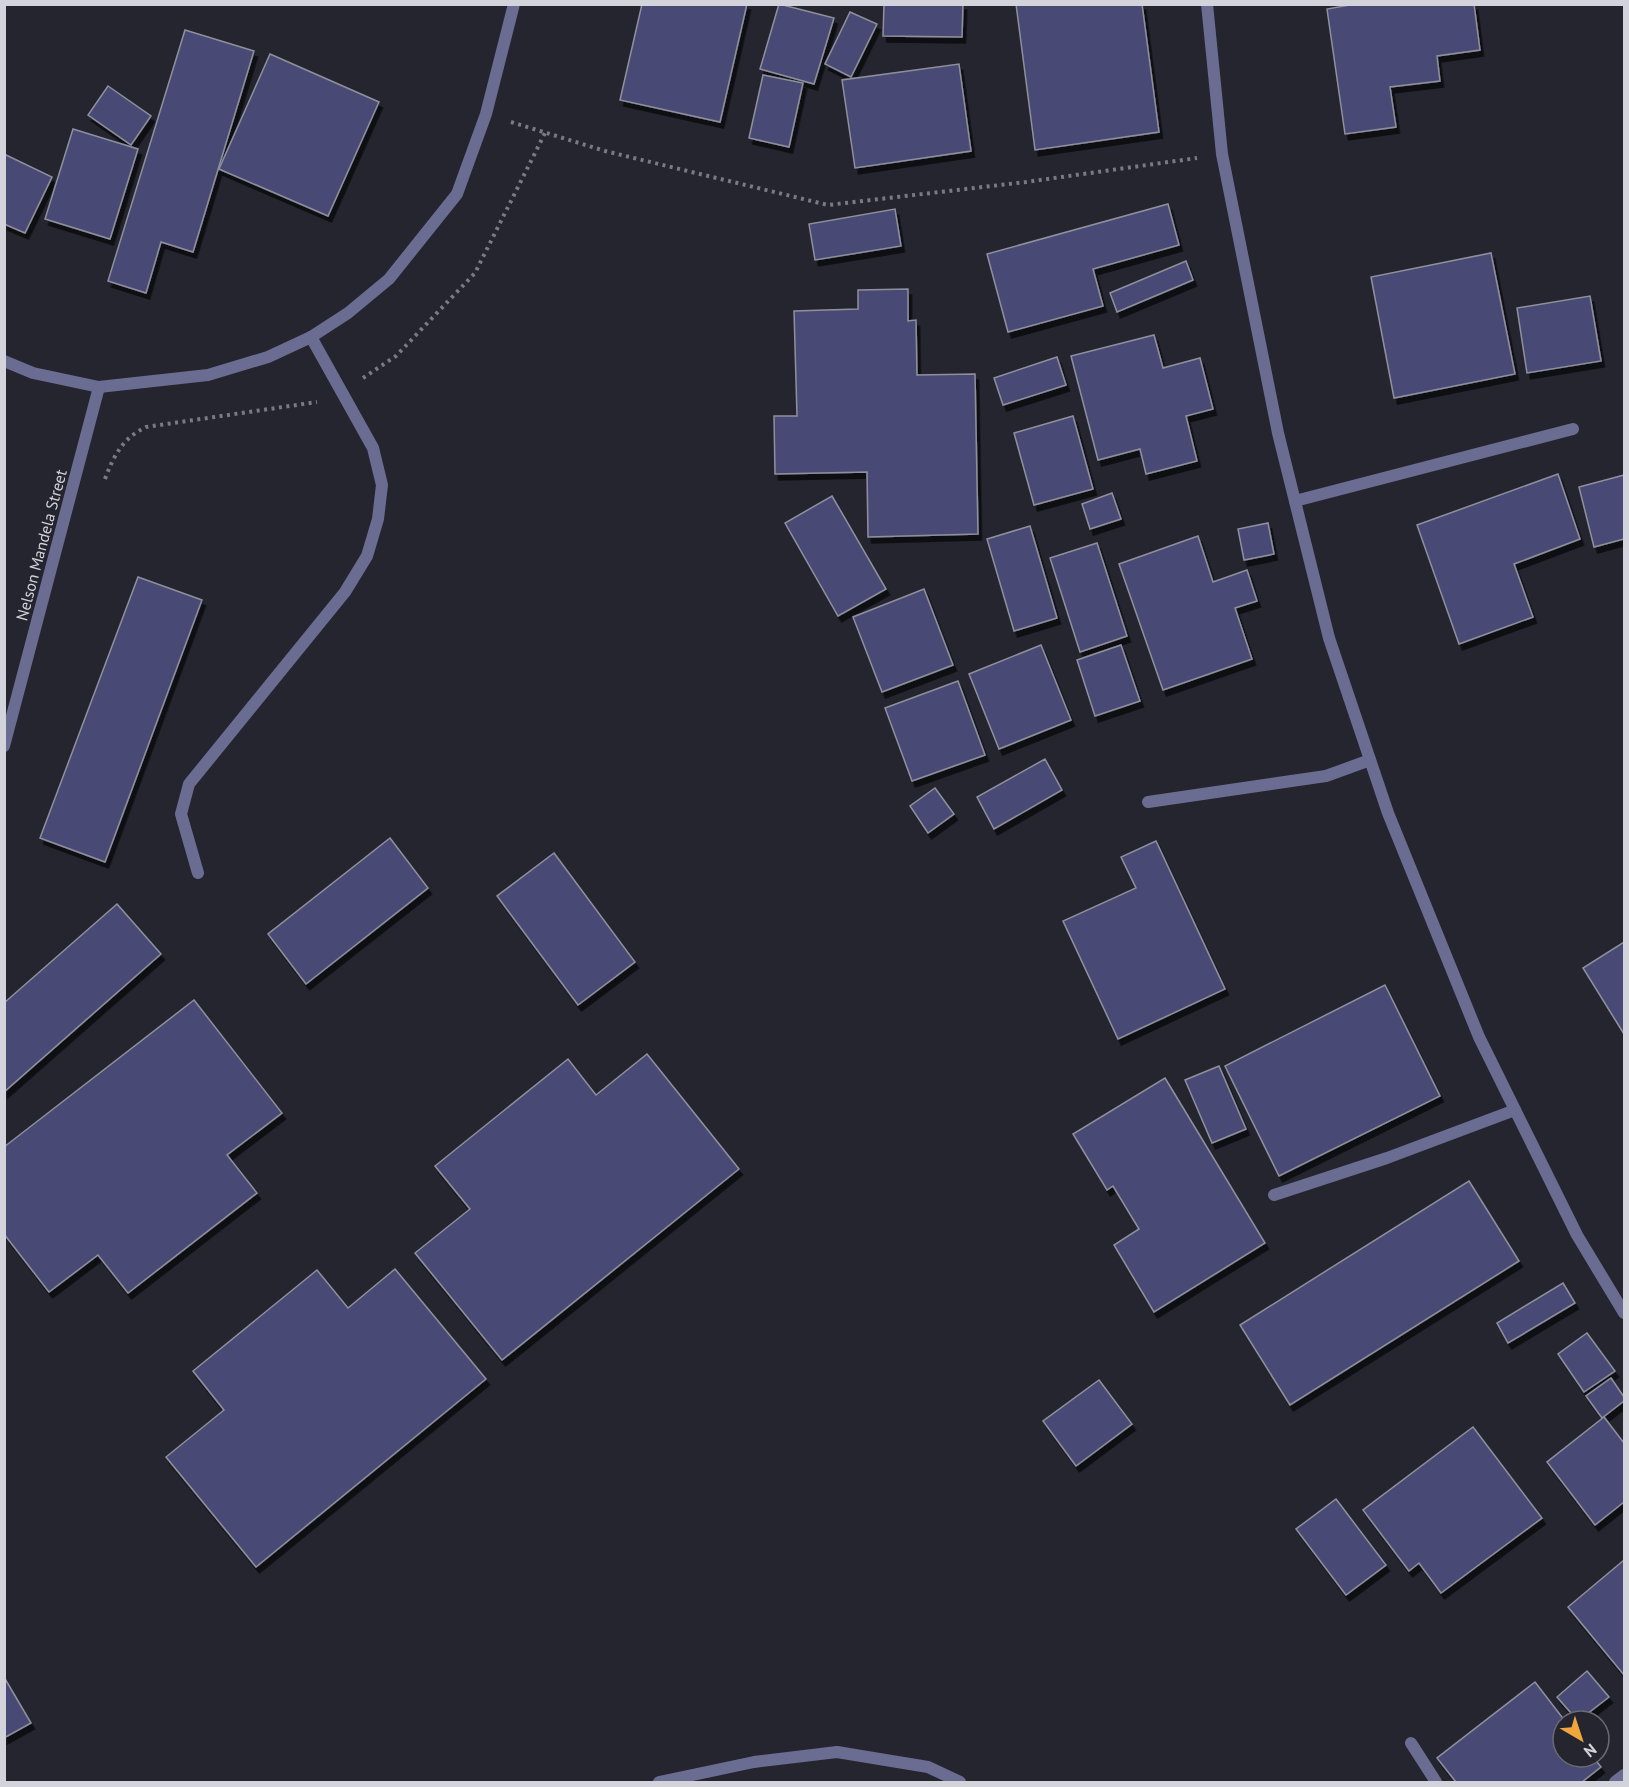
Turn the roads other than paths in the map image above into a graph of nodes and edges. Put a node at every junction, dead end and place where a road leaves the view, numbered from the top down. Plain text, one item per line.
1 (514, 4) edge
2 (1207, 4) edge
3 (311, 337) junction
4 (4, 361) edge
5 (99, 387) junction
6 (1574, 429) dead end
7 (1295, 501) junction
8 (4, 746) edge
9 (1370, 760) junction
10 (1148, 802) dead end
11 (198, 873) dead end
12 (1515, 1110) junction
13 (1274, 1196) dead end
14 (1624, 1313) edge
15 (1411, 1743) dead end
16 (1624, 1775) edge
17 (659, 1782) edge
18 (960, 1782) edge
19 (1436, 1782) edge
20 (1615, 1782) edge

1 - 3 street
2 - 7 street
3 - 5 street
3 - 11 street
4 - 5 street
5 - 8 street, Nelson Mandela Street
6 - 7 street
7 - 9 street
9 - 10 street
9 - 12 street
12 - 13 street
12 - 14 street
15 - 19 street
16 - 20 street
17 - 18 street

